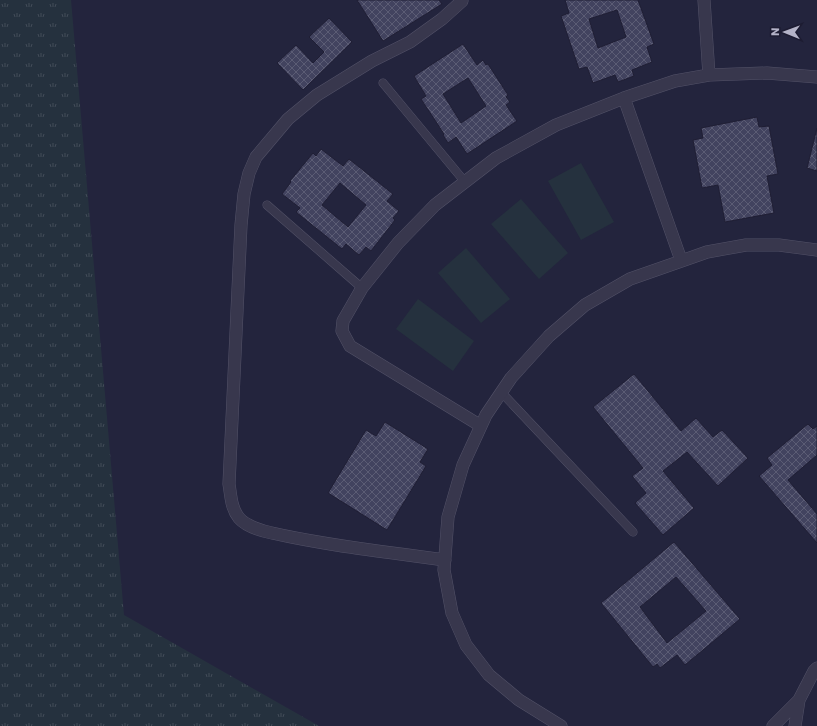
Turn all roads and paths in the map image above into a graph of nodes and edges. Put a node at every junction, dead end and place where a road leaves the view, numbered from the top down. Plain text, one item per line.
1 (704, 0) edge
2 (462, 1) dead end
3 (709, 75) junction
4 (817, 77) edge
5 (383, 83) dead end
6 (624, 98) junction
7 (465, 182) junction
8 (267, 205) dead end
9 (817, 250) edge
10 (682, 260) junction
11 (362, 288) junction
12 (501, 392) junction
13 (481, 426) junction
14 (633, 532) dead end
15 (445, 560) junction
16 (817, 668) edge
17 (799, 700) junction
18 (561, 726) edge
19 (773, 726) edge
20 (795, 726) edge

1 - 3 street
2 - 15 street
3 - 4 street
3 - 6 street
5 - 7 lane
6 - 7 street
6 - 10 street
7 - 11 street
8 - 11 lane
9 - 10 street
10 - 12 street
11 - 13 street
12 - 13 street
12 - 14 lane
13 - 15 street
15 - 18 street
16 - 17 street
17 - 19 street
17 - 20 street

